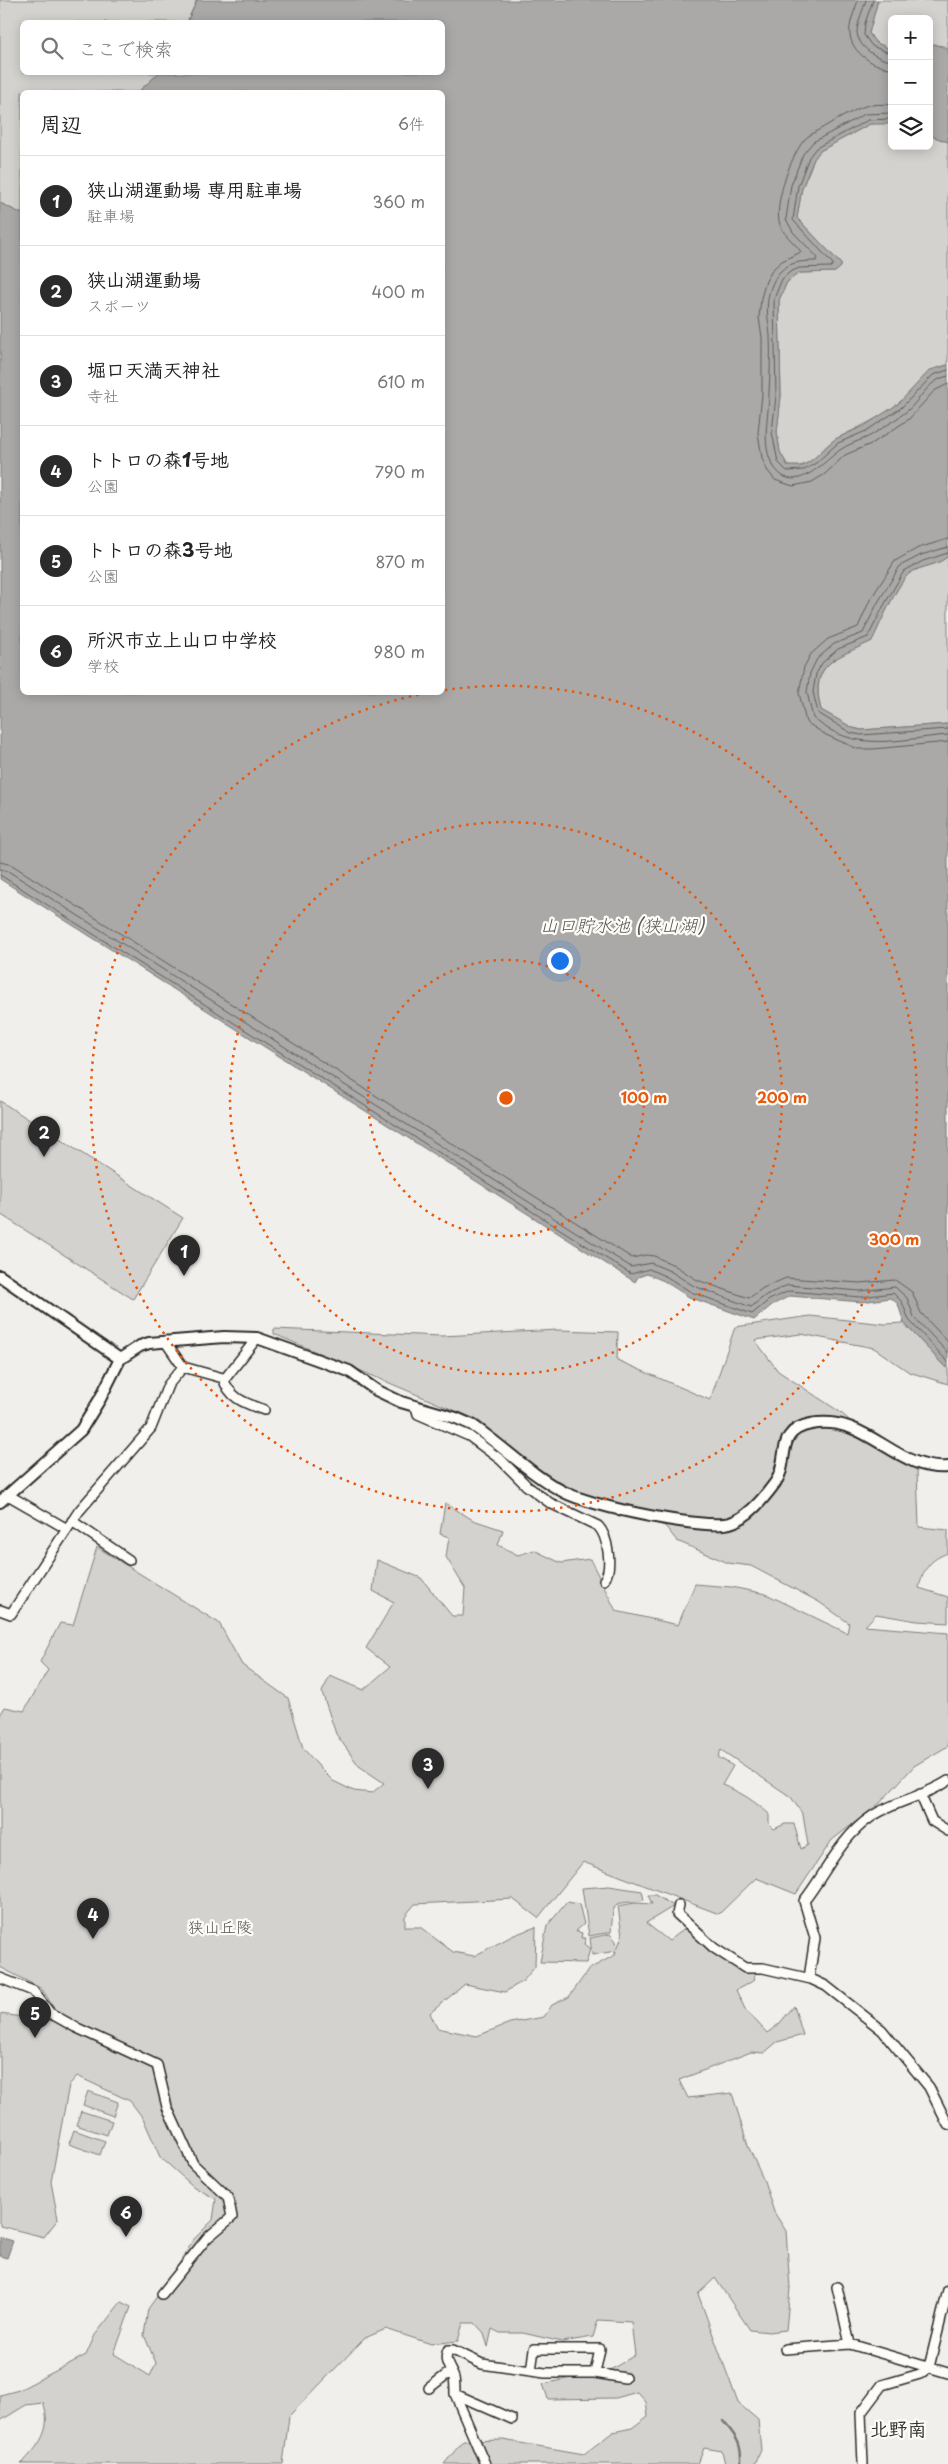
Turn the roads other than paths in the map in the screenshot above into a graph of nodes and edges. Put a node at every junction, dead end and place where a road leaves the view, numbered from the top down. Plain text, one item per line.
1 (0, 1276) edge
2 (257, 1338) junction
3 (165, 1340) junction
4 (120, 1359) junction
5 (183, 1367) junction
6 (224, 1380) junction
7 (416, 1406) junction
8 (264, 1410) dead end
9 (948, 1467) edge
10 (4, 1498) edge
11 (69, 1525) junction
12 (129, 1560) dead end
13 (604, 1580) dead end
14 (0, 1610) edge
15 (948, 1781) edge
16 (920, 1794) junction
17 (948, 1830) edge
18 (679, 1905) dead end
19 (0, 1978) edge
20 (809, 1978) junction
21 (948, 2125) edge
22 (837, 2287) dead end
23 (948, 2290) edge
24 (162, 2294) dead end
25 (850, 2344) junction
26 (785, 2348) dead end
27 (928, 2367) junction
28 (531, 2371) junction
29 (450, 2372) junction
30 (595, 2373) junction
31 (948, 2373) edge
32 (626, 2378) dead end
33 (430, 2388) dead end
34 (455, 2394) junction
35 (512, 2419) dead end
36 (485, 2464) edge
37 (863, 2464) edge

1 - 4 street
2 - 3 street
2 - 6 street
2 - 7 street
3 - 4 street
3 - 5 street
4 - 10 street
5 - 6 street
5 - 11 street
6 - 8 street
7 - 9 street
7 - 13 street
10 - 11 street
11 - 12 street
11 - 14 street
15 - 16 street
16 - 17 street
16 - 20 street
18 - 20 street
19 - 24 street
20 - 21 street
22 - 25 street
23 - 27 street
25 - 26 street
25 - 27 street
27 - 31 street
27 - 37 street
28 - 29 street
28 - 30 street
28 - 30 street
29 - 33 street
29 - 34 street
30 - 32 street
34 - 35 street
34 - 36 street

